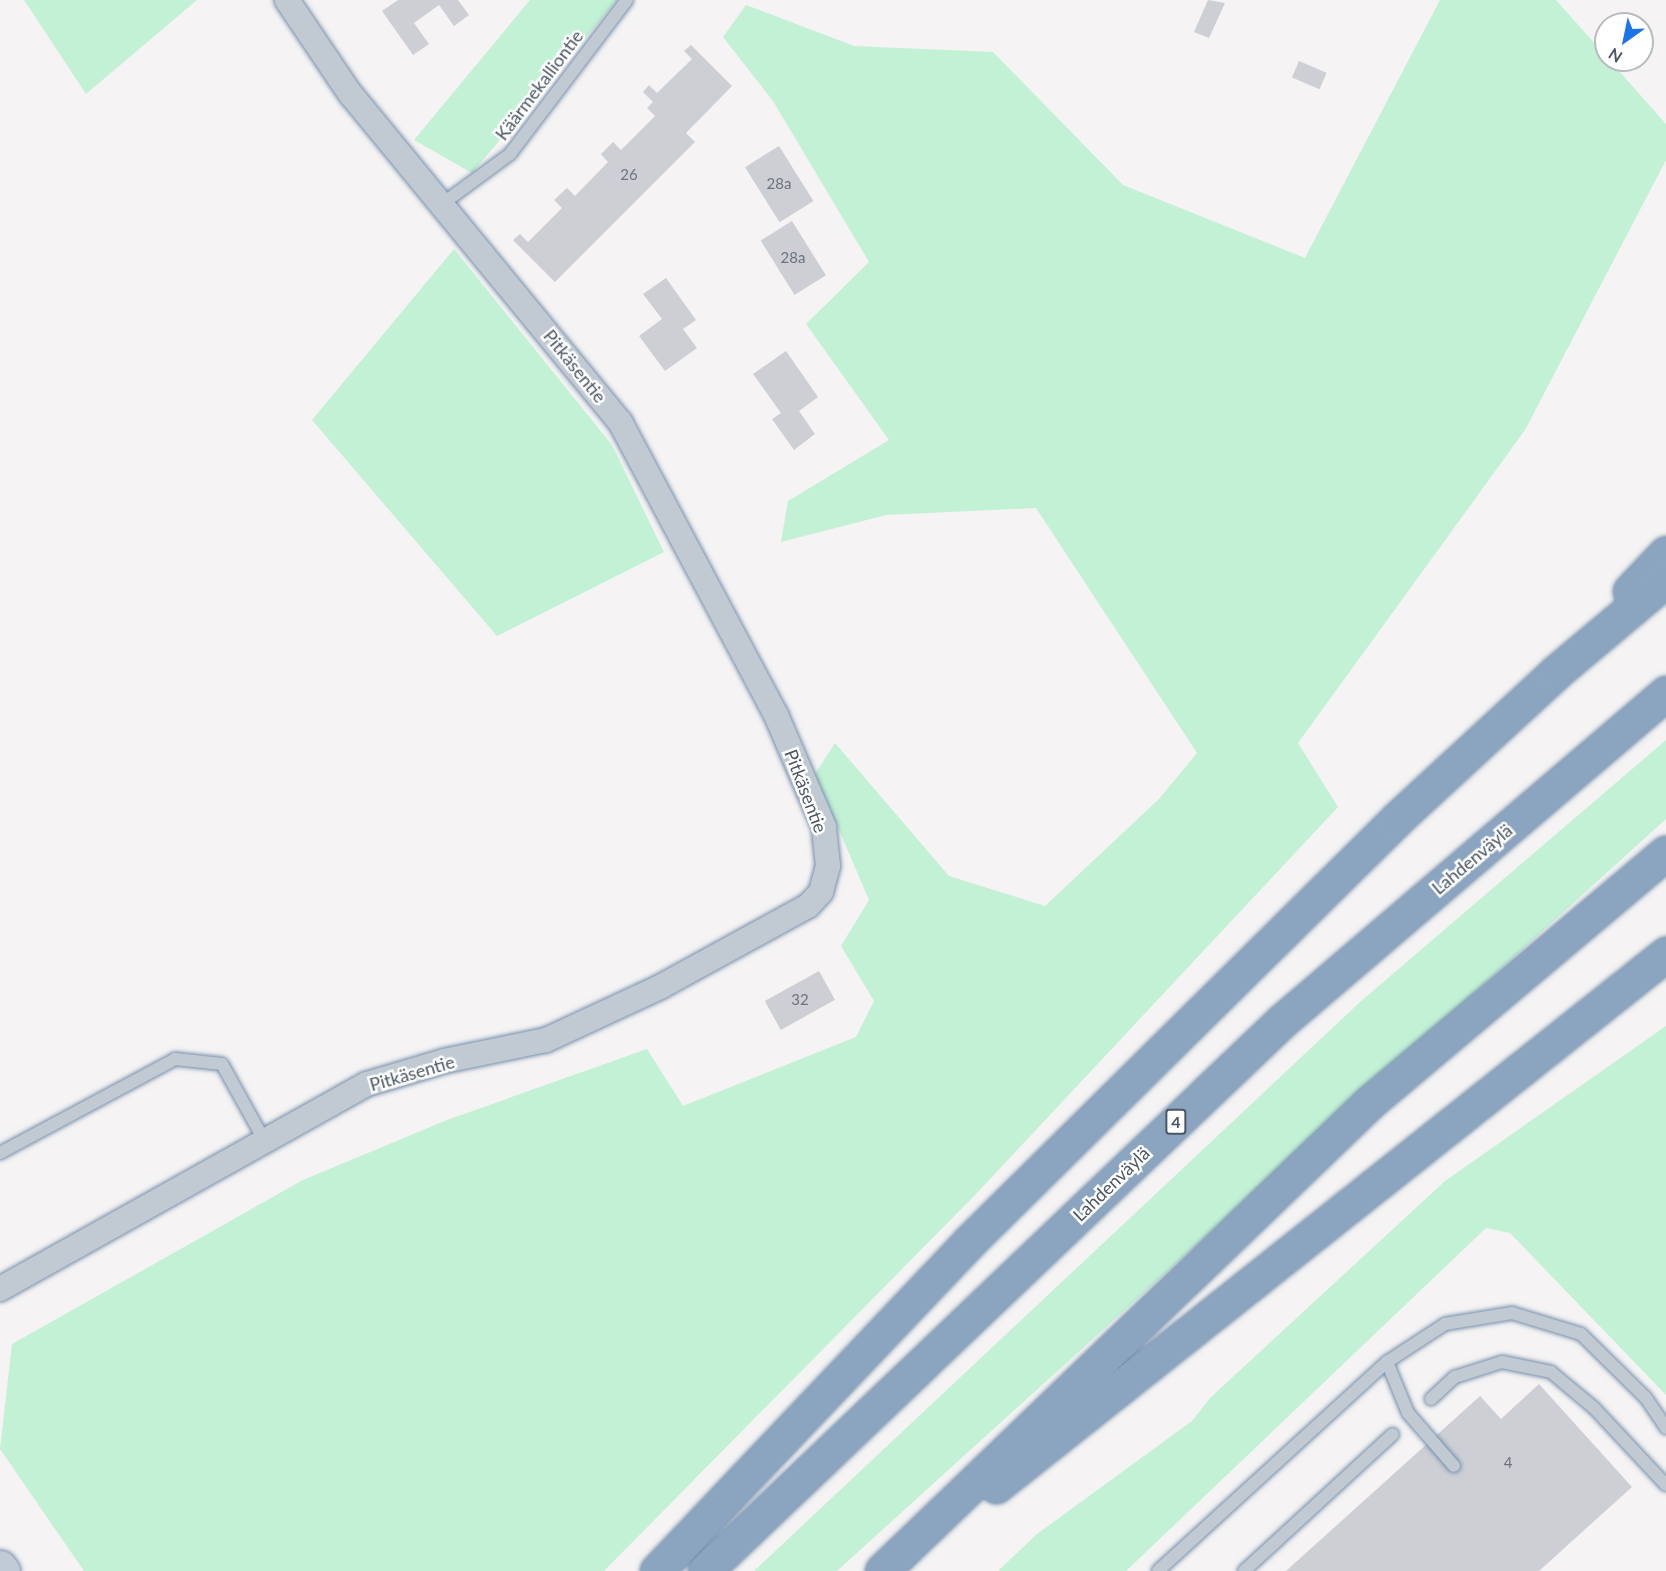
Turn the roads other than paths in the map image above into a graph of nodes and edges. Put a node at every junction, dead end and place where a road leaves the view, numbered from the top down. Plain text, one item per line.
1 (287, 0) edge
2 (627, 0) edge
3 (442, 204) junction
4 (1666, 553) edge
5 (1666, 580) edge
6 (1555, 673) junction
7 (1666, 693) edge
8 (1666, 853) edge
9 (1666, 954) edge
10 (263, 1138) junction
11 (0, 1153) edge
12 (0, 1289) edge
13 (1386, 1362) junction
14 (1431, 1399) dead end
15 (1666, 1428) edge
16 (1393, 1434) dead end
17 (1454, 1466) dead end
18 (1666, 1485) edge
19 (887, 1566) edge
20 (0, 1567) edge
21 (3, 1571) edge
22 (657, 1571) edge
23 (705, 1571) edge
24 (1158, 1571) edge
25 (1244, 1571) edge

1 - 3 street, Pitkäsentie
2 - 3 lane, Käärmekalliontie
3 - 10 street, Pitkäsentie
4 - 6 highway
5 - 6 highway
6 - 22 highway
7 - 23 highway, Lahdenväylä / 4
8 - 19 highway
9 - 19 highway
10 - 11 lane
10 - 12 street, Pitkäsentie
13 - 15 lane
13 - 17 lane
13 - 24 lane
14 - 18 lane
16 - 25 lane
20 - 21 main road

